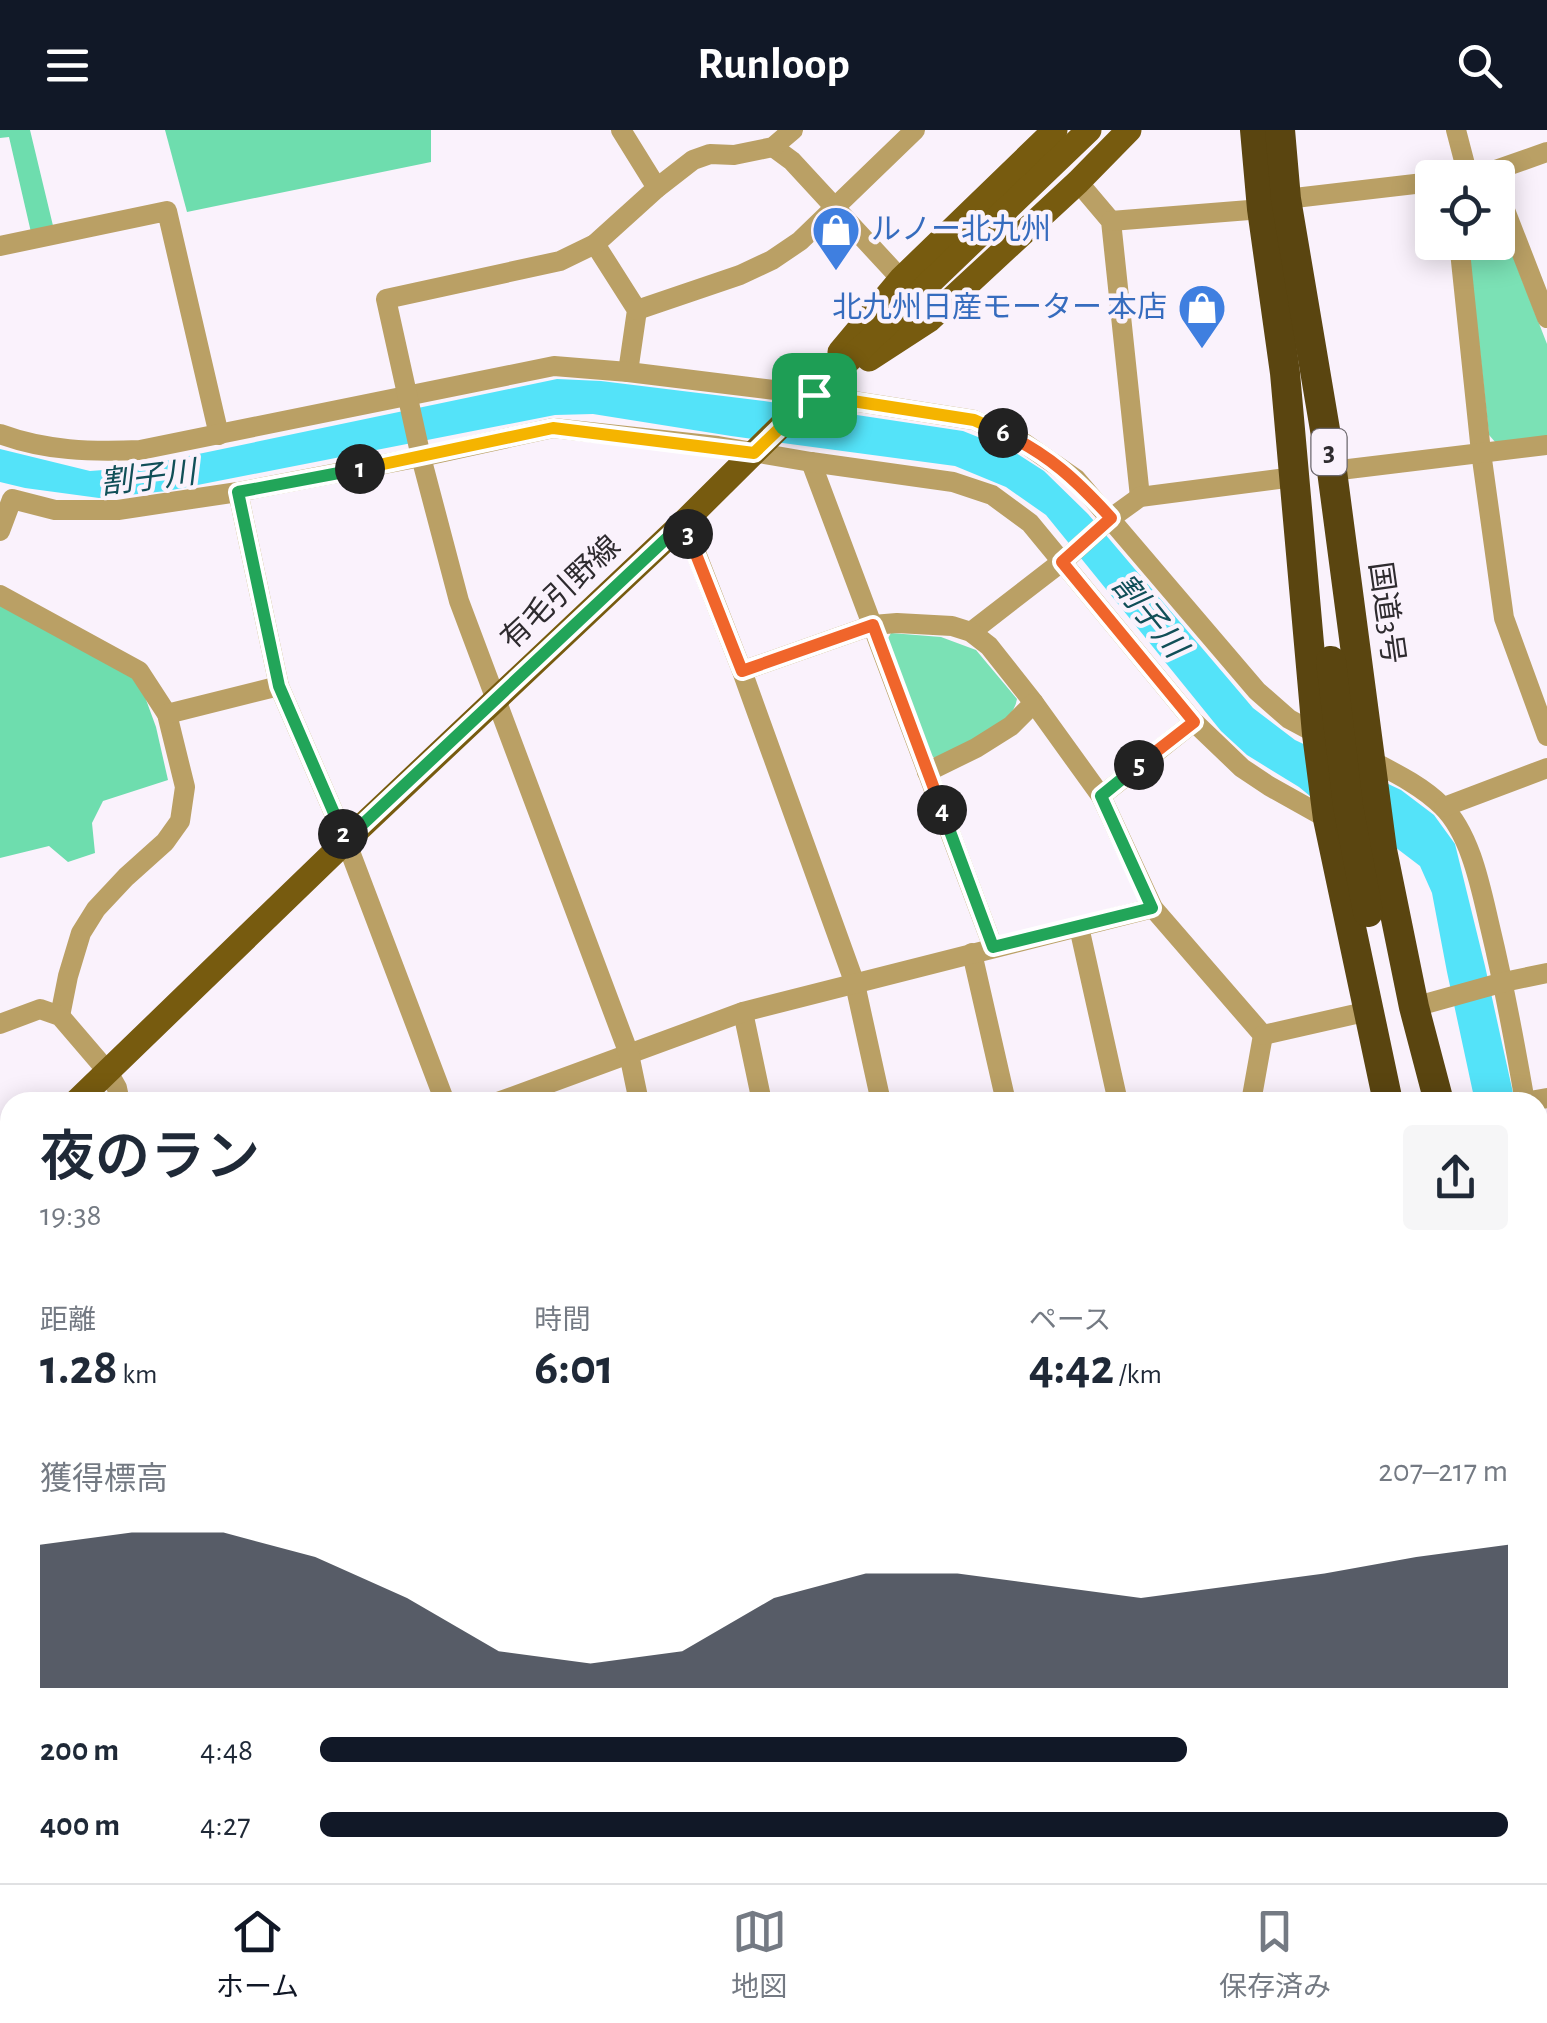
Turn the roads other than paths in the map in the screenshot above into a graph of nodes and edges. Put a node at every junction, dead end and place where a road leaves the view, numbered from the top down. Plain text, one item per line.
1 (621, 130) edge
2 (793, 130) edge
3 (915, 130) edge
4 (1089, 130) edge
5 (1129, 130) edge
6 (1241, 130) edge
7 (1255, 130) edge
8 (1280, 130) edge
9 (1456, 130) edge
10 (1041, 135) edge
11 (774, 147) junction
12 (1547, 152) edge
13 (1470, 160) edge
14 (1515, 163) edge
15 (1078, 182) junction
16 (1415, 184) edge
17 (657, 188) junction
18 (1274, 204) junction
19 (835, 208) junction
20 (1112, 221) junction
21 (1515, 236) edge
22 (595, 244) junction
23 (0, 246) edge
24 (1461, 260) edge
25 (901, 278) junction
26 (637, 310) junction
27 (1547, 318) edge
28 (628, 372) junction
29 (409, 402) junction
30 (807, 402) junction
31 (0, 434) edge
32 (219, 435) junction
33 (1547, 445) edge
34 (757, 450) junction
35 (1481, 452) junction
36 (420, 454) junction
37 (810, 462) junction
38 (1332, 471) junction
39 (1294, 478) junction
40 (238, 492) junction
41 (1140, 497) junction
42 (684, 522) junction
43 (1107, 522) junction
44 (0, 530) edge
45 (1065, 560) junction
46 (0, 595) edge
47 (873, 625) junction
48 (971, 632) junction
49 (742, 671) junction
50 (279, 686) junction
51 (495, 700) junction
52 (1034, 702) junction
53 (167, 714) junction
54 (1194, 722) junction
55 (1547, 736) edge
56 (1326, 743) junction
57 (1372, 767) junction
58 (1547, 768) edge
59 (928, 772) junction
60 (1101, 796) junction
61 (1444, 808) junction
62 (1328, 814) junction
63 (346, 840) junction
64 (1367, 862) junction
65 (1152, 908) junction
66 (1079, 926) junction
67 (993, 947) junction
68 (972, 953) junction
69 (1547, 973) edge
70 (1500, 983) junction
71 (855, 984) junction
72 (1414, 1007) junction
73 (1369, 1011) junction
74 (743, 1012) junction
75 (60, 1016) junction
76 (0, 1024) edge
77 (1263, 1035) junction
78 (629, 1054) junction
79 (108, 1072) junction
80 (87, 1092) edge
81 (118, 1092) edge
82 (441, 1092) edge
83 (525, 1092) edge
84 (637, 1092) edge
85 (760, 1092) edge
86 (879, 1092) edge
87 (1004, 1092) edge
88 (1116, 1092) edge
89 (1253, 1092) edge
90 (1386, 1092) edge
91 (1407, 1092) edge
92 (1436, 1092) edge
93 (1524, 1092) edge

1 - 17 street
2 - 11 street
3 - 19 street
4 - 30 main road, 有毛引野線
5 - 15 main road
6 - 18 highway
7 - 18 highway, 国道3号 / 3
8 - 18 highway, 国道3号 / 3
9 - 13 street
10 - 25 main road
11 - 17 street
11 - 19 street
12 - 14 street
15 - 20 street
15 - 30 main road
16 - 18 street
17 - 22 street
18 - 20 street
18 - 38 highway, 国道3号 / 3
18 - 39 highway, 国道3号 / 3
19 - 25 street
19 - 26 street
20 - 41 street
21 - 27 street
22 - 26 street
22 - 29 street
23 - 32 street
24 - 35 street
25 - 30 main road
26 - 28 street
28 - 29 street
28 - 30 street
29 - 32 street
29 - 36 street
30 - 34 main road, 有毛引野線
30 - 43 street
31 - 32 street
33 - 35 street
34 - 36 street
34 - 37 street
34 - 42 main road, 有毛引野線
35 - 38 street
35 - 55 street
36 - 40 street
36 - 51 street
37 - 45 street
37 - 47 street
38 - 57 highway, 国道3号 / 3
39 - 41 street
39 - 56 highway, 国道3号 / 3
40 - 44 street
40 - 50 street
41 - 43 street
42 - 49 street
42 - 51 main road, 有毛引野線
43 - 45 street
43 - 56 street
45 - 48 street
45 - 54 street
46 - 53 street
47 - 48 street
47 - 49 street
47 - 59 street
48 - 52 street
49 - 71 street
50 - 53 street
50 - 63 street
51 - 63 main road, 有毛引野線
51 - 78 street
52 - 59 street
52 - 60 street
53 - 75 street
54 - 60 street
54 - 62 street
56 - 62 highway, 国道3号 / 3
56 - 64 highway, 3
57 - 61 street
57 - 64 highway, 国道3号 / 3
58 - 61 street
59 - 67 street
60 - 65 street
61 - 70 street
62 - 73 highway, 国道3号 / 3
63 - 79 main road, 有毛引野線
63 - 82 street
64 - 72 highway, 国道3号 / 3
64 - 91 highway, 3
65 - 66 street
65 - 77 street
66 - 67 street
66 - 88 street
67 - 68 street
68 - 71 street
68 - 87 street
69 - 70 street
70 - 72 street
70 - 93 street
71 - 74 street
71 - 86 street
72 - 92 highway, 国道3号 / 3
73 - 77 street
73 - 90 highway, 国道3号 / 3
74 - 78 street
74 - 85 street
75 - 76 street
75 - 79 street
77 - 89 street
78 - 83 street
78 - 84 street
79 - 80 main road, 有毛引野線
79 - 81 street

